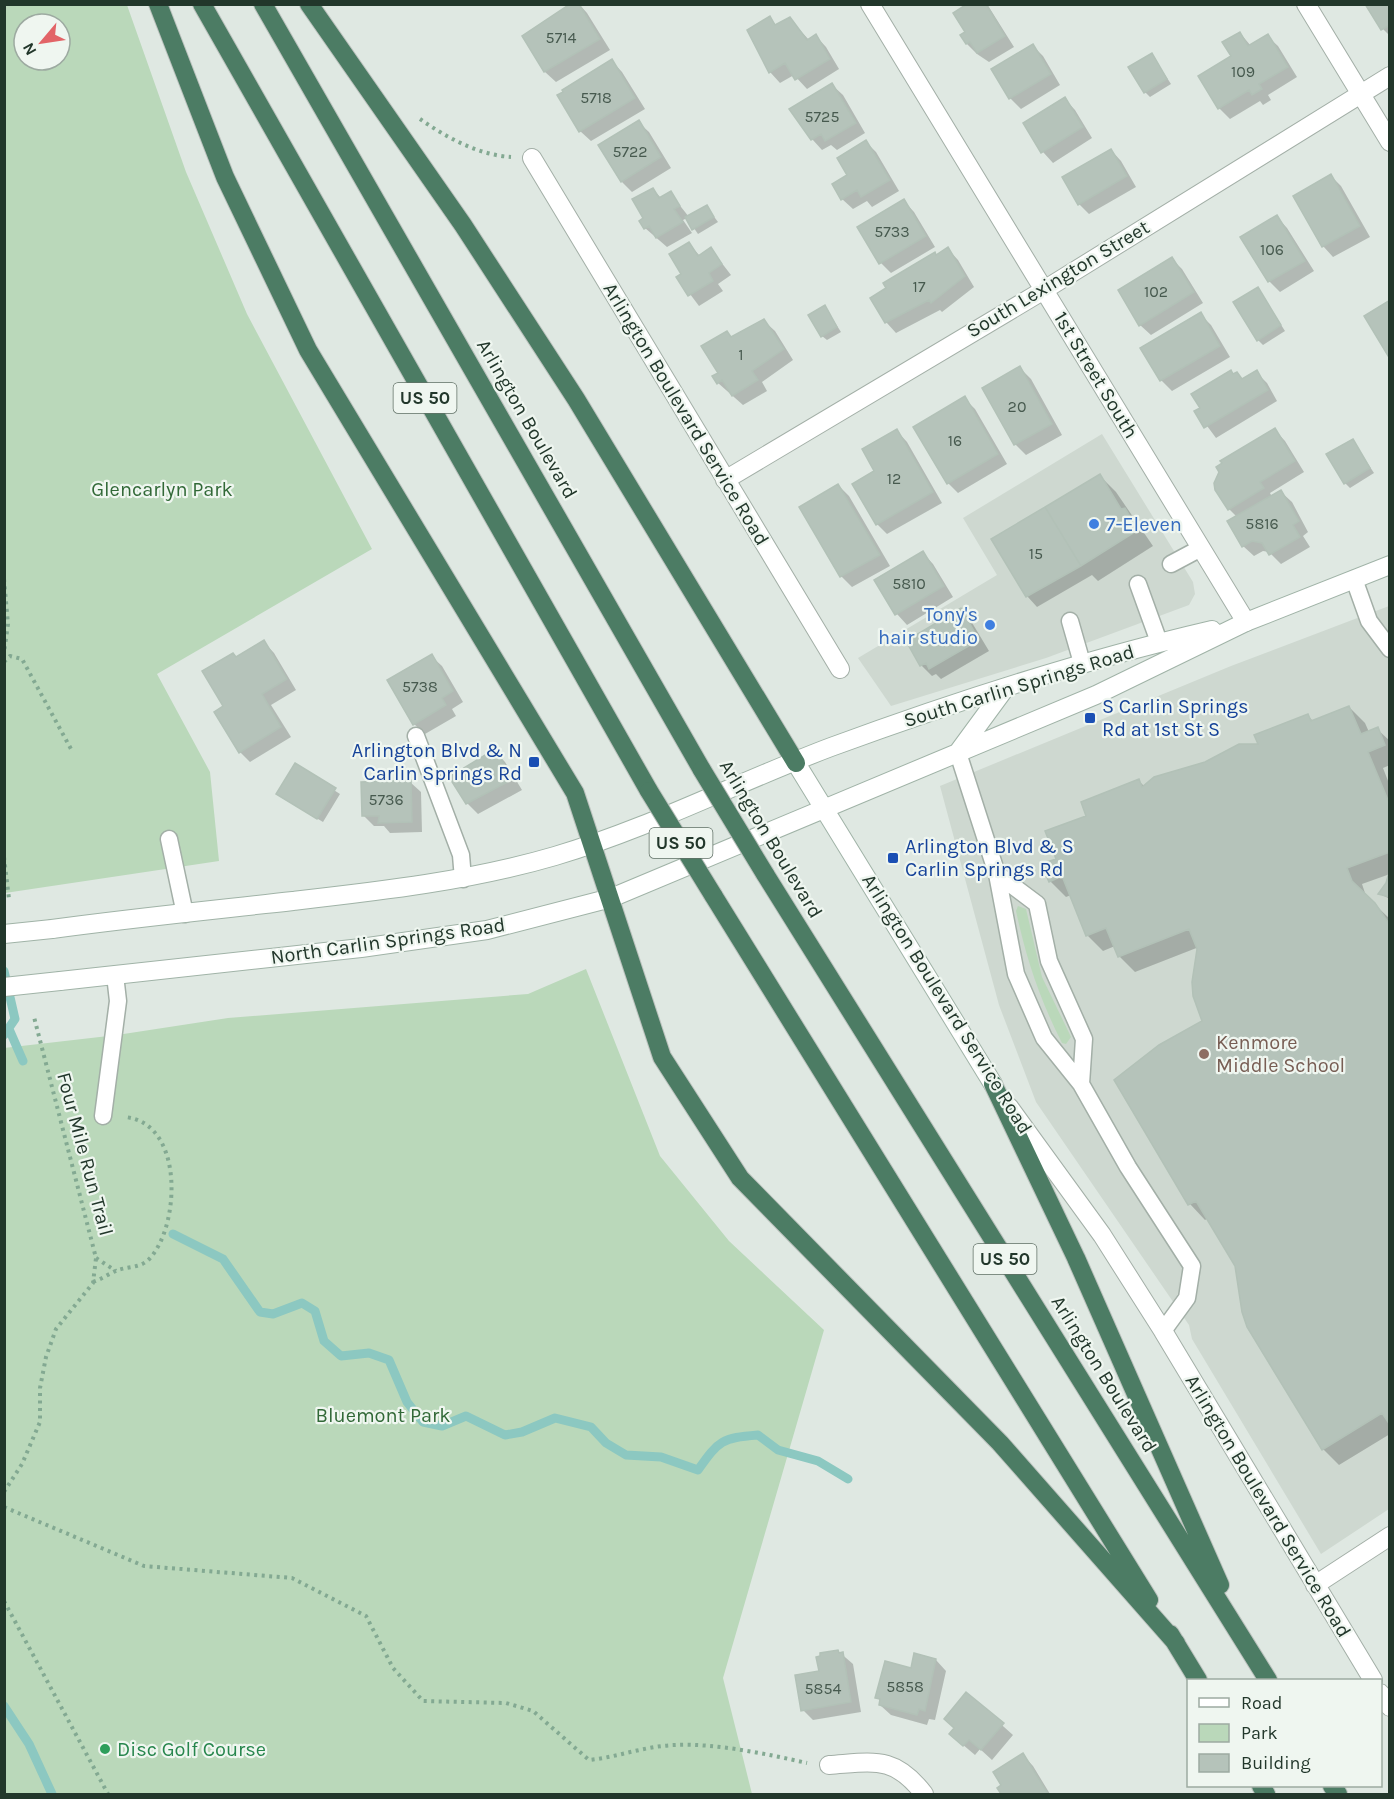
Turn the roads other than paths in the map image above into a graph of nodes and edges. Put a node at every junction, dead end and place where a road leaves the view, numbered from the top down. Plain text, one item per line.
1 (158, 4) edge
2 (202, 4) edge
3 (263, 4) edge
4 (309, 4) edge
5 (870, 4) edge
6 (1306, 4) edge
7 (1389, 76) edge
8 (1361, 94) junction
9 (1389, 142) edge
10 (532, 158) road end
11 (1044, 290) junction
12 (725, 480) junction
13 (1201, 548) junction
14 (1171, 564) dead end
15 (1389, 565) edge
16 (1354, 579) junction
17 (1138, 584) dead end
18 (1070, 621) dead end
19 (1246, 622) junction
20 (1159, 642) junction
21 (1389, 649) edge
22 (1082, 663) junction
23 (840, 669) dead end
24 (1006, 687) junction
25 (417, 736) dead end
26 (958, 753) junction
27 (796, 763) junction
28 (824, 809) junction
29 (169, 839) dead end
30 (594, 844) junction
31 (997, 874) junction
32 (463, 879) junction
33 (611, 898) junction
34 (185, 914) junction
35 (4, 934) edge
36 (115, 975) junction
37 (4, 987) edge
38 (993, 1084) junction
39 (1081, 1084) junction
40 (103, 1116) road end
41 (1162, 1331) junction
42 (1389, 1536) edge
43 (1315, 1585) junction
44 (1176, 1643) junction
45 (1246, 1644) junction
46 (1197, 1679) edge
47 (1268, 1679) edge
48 (1372, 1679) edge
49 (829, 1765) road end
50 (924, 1794) edge

1 - 30 highway
2 - 44 highway, US 50, bridge
3 - 45 highway, Arlington Boulevard / US 50, bridge
4 - 27 highway
5 - 11 main road, 1st Street South
6 - 8 main road
7 - 8 main road, South Lexington Street
8 - 9 main road
8 - 11 main road, South Lexington Street
10 - 12 main road, Arlington Boulevard Service Road
11 - 12 main road, South Lexington Street
11 - 13 main road, 1st Street South
12 - 23 main road, Arlington Boulevard Service Road
13 - 14 lane
13 - 19 main road, 1st Street South
15 - 16 main road, South Carlin Springs Road
16 - 19 main road, South Carlin Springs Road
16 - 21 lane
17 - 20 lane
18 - 22 lane
19 - 20 main road, South Carlin Springs Road
19 - 26 main road, South Carlin Springs Road
20 - 22 main road, South Carlin Springs Road
22 - 24 main road, South Carlin Springs Road
24 - 26 main road
24 - 27 main road, South Carlin Springs Road
25 - 32 lane
26 - 28 main road, South Carlin Springs Road
26 - 31 lane
27 - 28 main road, Arlington Boulevard Service Road
27 - 30 main road
28 - 33 main road, North Carlin Springs Road
28 - 38 main road, Arlington Boulevard Service Road
29 - 34 lane
30 - 32 main road
30 - 33 highway
31 - 39 lane
31 - 39 lane
32 - 34 main road
33 - 36 main road, North Carlin Springs Road
33 - 44 highway
34 - 35 main road, bridge
36 - 37 main road, North Carlin Springs Road, bridge
36 - 40 lane
38 - 41 main road, Arlington Boulevard Service Road
38 - 45 highway
39 - 41 lane
41 - 43 main road, Arlington Boulevard Service Road
42 - 43 main road
43 - 48 main road, Arlington Boulevard Service Road
44 - 46 highway, US 50
45 - 47 highway, Arlington Boulevard / US 50
49 - 50 main road

